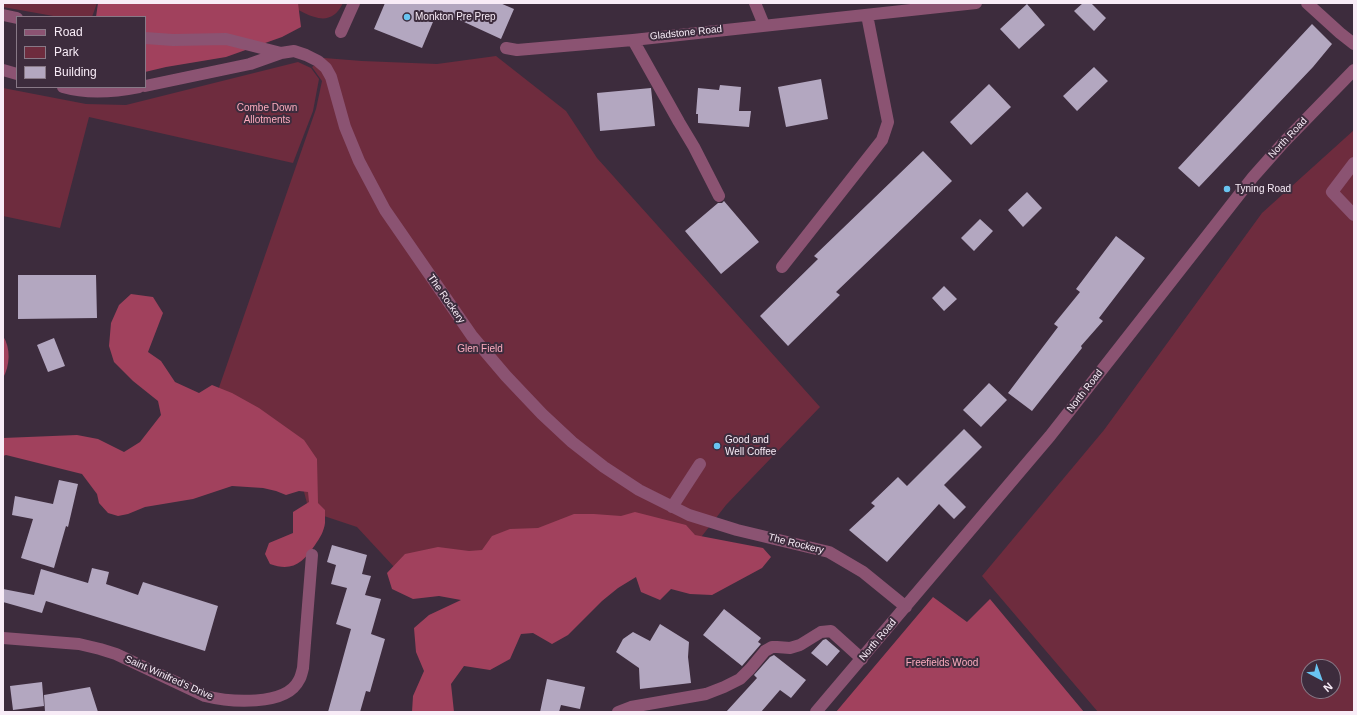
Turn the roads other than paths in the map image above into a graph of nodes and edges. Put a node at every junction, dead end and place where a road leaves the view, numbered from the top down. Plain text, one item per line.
1 (354, 3) edge
2 (755, 3) edge
3 (976, 3) edge
4 (1307, 3) edge
5 (867, 15) junction
6 (3, 16) edge
7 (16, 18) edge
8 (764, 25) junction
9 (340, 32) dead end
10 (146, 38) edge
11 (633, 40) junction
12 (1354, 44) edge
13 (506, 48) dead end
14 (281, 53) junction
15 (3, 70) edge
16 (1354, 70) edge
17 (16, 74) edge
18 (146, 86) edge
19 (66, 88) edge
20 (134, 88) edge
21 (1354, 163) edge
22 (720, 196) dead end
23 (1354, 215) edge
24 (782, 268) dead end
25 (700, 464) dead end
26 (672, 507) junction
27 (312, 554) dead end
28 (906, 607) junction
29 (3, 638) edge
30 (862, 659) junction
31 (618, 712) edge
32 (816, 712) edge

1 - 9 street
2 - 8 street
3 - 5 street, Gladstone Road
4 - 12 street
5 - 8 street, Gladstone Road
5 - 24 street
6 - 7 street
8 - 11 street, Gladstone Road
10 - 14 street
11 - 13 street, Gladstone Road
11 - 22 street
14 - 18 street
14 - 26 street, The Rockery
15 - 17 street
16 - 28 street, North Road
19 - 20 street
21 - 23 street
25 - 26 street
26 - 28 street, The Rockery
27 - 29 street, Saint Winifred's Drive
28 - 30 street, North Road
30 - 31 street
30 - 32 street, North Road

